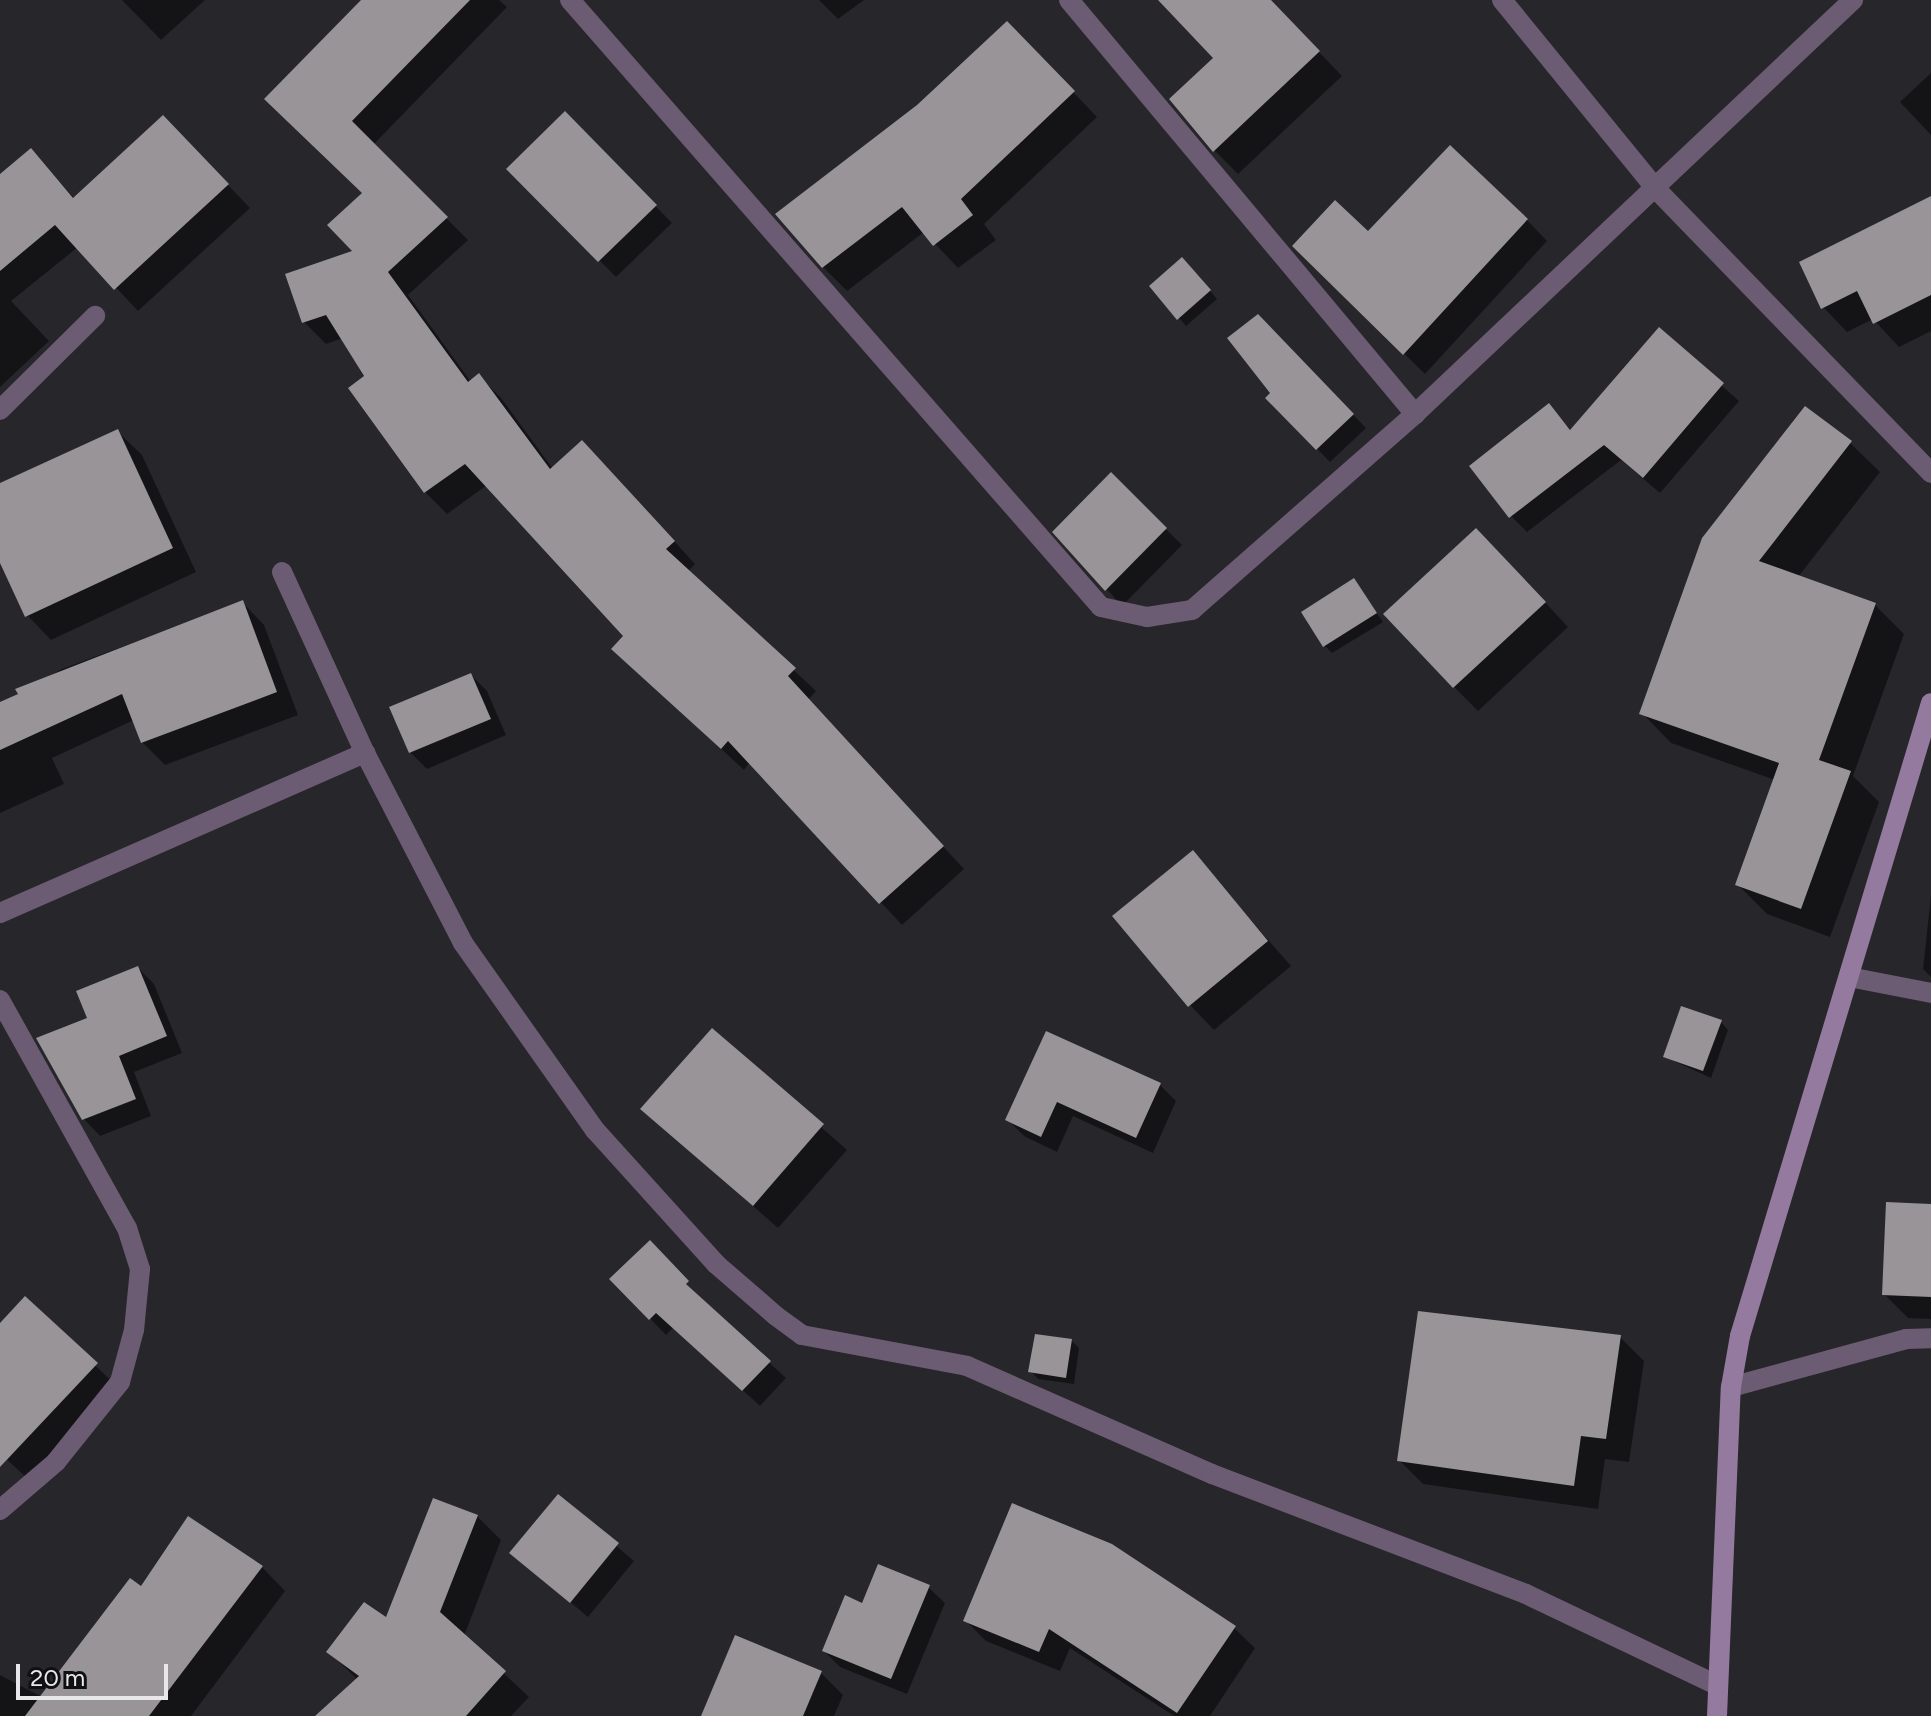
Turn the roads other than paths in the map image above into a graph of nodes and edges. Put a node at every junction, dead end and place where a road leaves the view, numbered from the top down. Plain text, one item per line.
1 (570, 0) edge
2 (1069, 0) edge
3 (1502, 0) edge
4 (1853, 0) edge
5 (1657, 190) junction
6 (95, 316) dead end
7 (0, 410) edge
8 (1415, 414) junction
9 (1931, 473) edge
10 (282, 572) dead end
11 (1931, 703) edge
12 (365, 753) junction
13 (0, 913) edge
14 (1849, 977) junction
15 (1931, 993) edge
16 (0, 1000) edge
17 (1931, 1338) edge
18 (1731, 1387) junction
19 (0, 1510) edge
20 (1715, 1684) junction
21 (1717, 1716) edge

1 - 8 street
2 - 8 street
3 - 5 street
4 - 5 street
5 - 8 street
5 - 9 street
6 - 7 street
10 - 12 street
11 - 14 street
12 - 13 street
12 - 20 street
14 - 15 street
14 - 18 street
16 - 19 street
17 - 18 street
18 - 20 street
20 - 21 street

